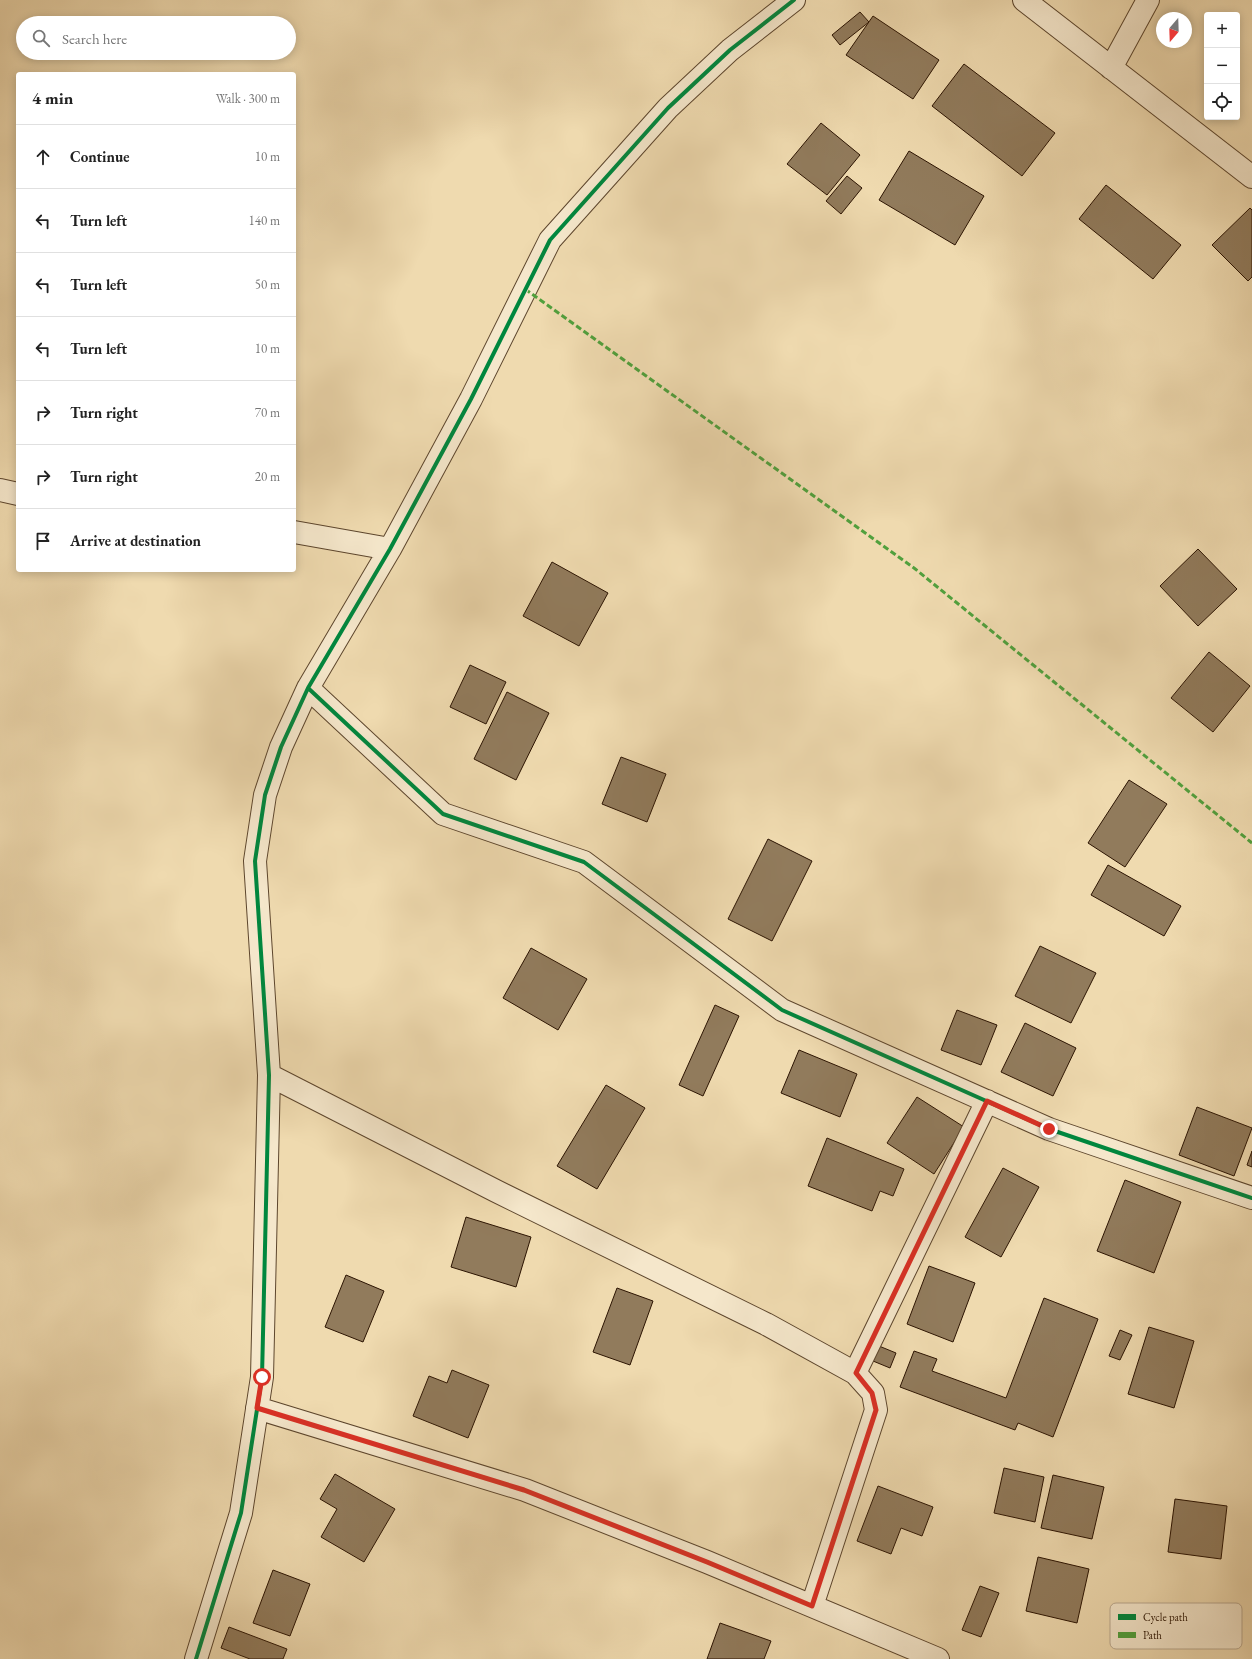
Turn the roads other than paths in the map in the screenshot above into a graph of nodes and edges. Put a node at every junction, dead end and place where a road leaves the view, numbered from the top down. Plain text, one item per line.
1 (794, 0) edge
2 (1024, 0) edge
3 (1148, 0) edge
4 (1111, 68) junction
5 (1252, 177) edge
6 (0, 490) edge
7 (16, 494) edge
8 (296, 532) edge
9 (390, 549) junction
10 (308, 688) junction
11 (269, 1075) junction
12 (987, 1101) junction
13 (1252, 1198) edge
14 (856, 1373) junction
15 (257, 1408) junction
16 (812, 1606) junction
17 (196, 1659) edge
18 (938, 1659) edge

1 - 9 street
2 - 4 street
3 - 4 street
4 - 5 street
6 - 7 street
8 - 9 street
9 - 10 street
10 - 11 street
10 - 12 street
11 - 14 street
11 - 15 street
12 - 13 street
12 - 14 street
14 - 16 street
15 - 16 street
15 - 17 street
16 - 18 street

